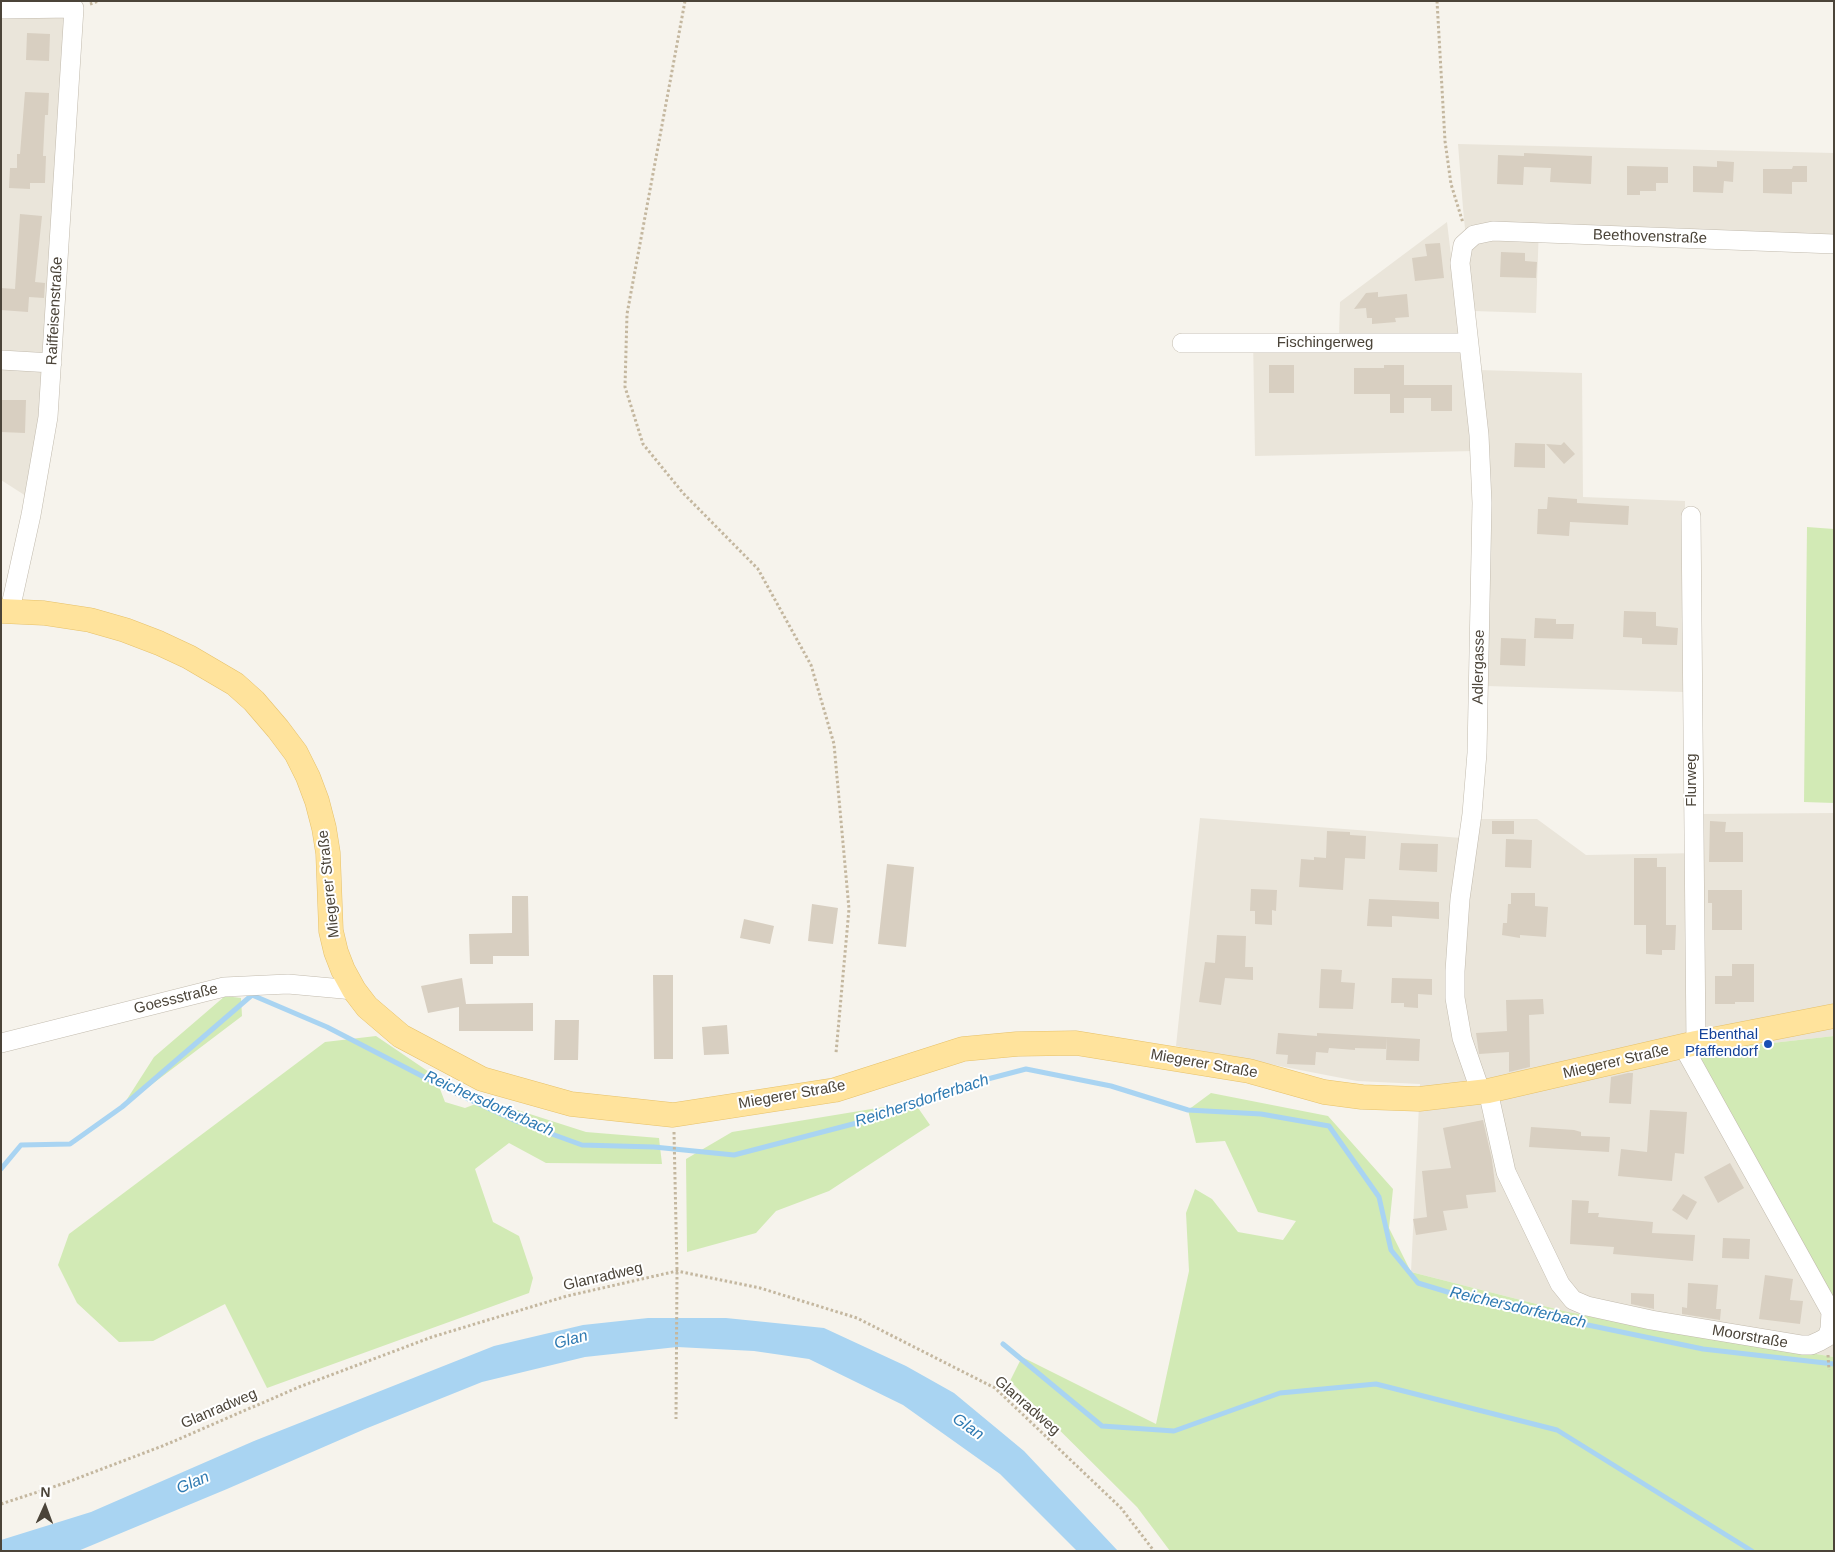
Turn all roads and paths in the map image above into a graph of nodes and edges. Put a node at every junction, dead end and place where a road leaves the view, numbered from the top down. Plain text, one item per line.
1 (685, 1) edge
2 (1437, 1) edge
3 (1, 9) edge
4 (1468, 239) junction
5 (1834, 244) edge
6 (1182, 343) dead end
7 (1468, 343) junction
8 (1, 360) edge
9 (52, 363) junction
10 (1691, 516) dead end
11 (5, 611) edge
12 (354, 990) junction
13 (1834, 1016) edge
14 (2, 1041) edge
15 (1689, 1045) junction
16 (836, 1053) dead end
17 (1484, 1092) junction
18 (674, 1129) dead end
19 (677, 1271) junction
20 (676, 1419) dead end
21 (1, 1504) edge
22 (1154, 1551) edge

1 - 16 path
2 - 4 path
3 - 9 street, Raiffeisenstraße
4 - 5 street, Beethovenstraße
4 - 7 street, Adlergasse
6 - 7 street, Fischingerweg
7 - 17 street, Adlergasse
8 - 9 street
9 - 11 street, Raiffeisenstraße
10 - 15 street, Flurweg
11 - 12 main road, Miegerer Straße
12 - 14 street, Goessstraße
12 - 17 main road, Miegerer Straße
13 - 15 main road, Miegerer Straße
15 - 17 main road, Miegerer Straße
15 - 17 street, Moorstraße
18 - 19 path
19 - 20 path
19 - 21 path, Glanradweg
19 - 22 path, Glanradweg

